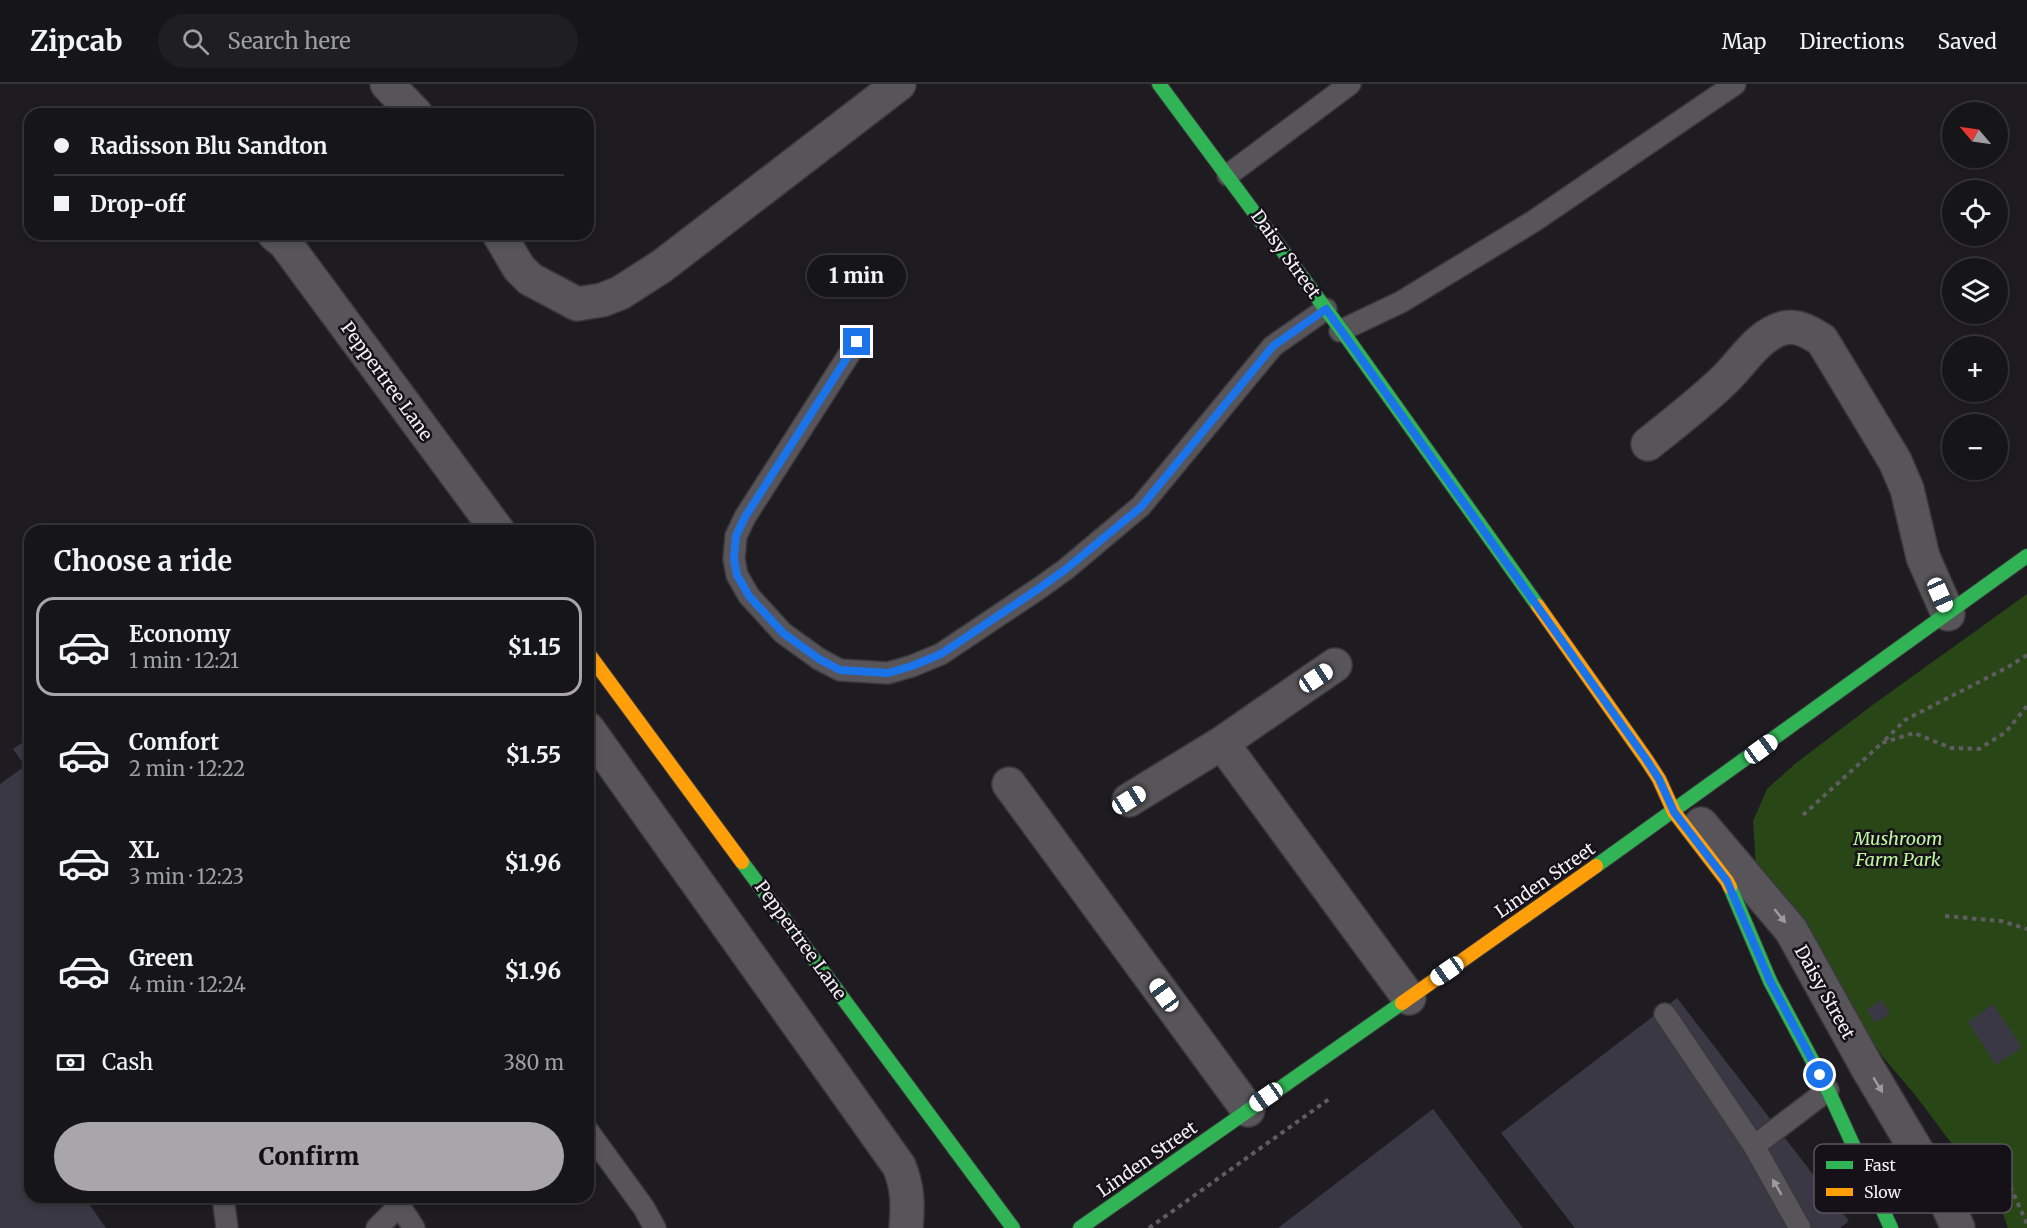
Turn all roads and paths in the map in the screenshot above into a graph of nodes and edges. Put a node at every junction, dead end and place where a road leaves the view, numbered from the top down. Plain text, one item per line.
1 (387, 84) edge
2 (899, 84) edge
3 (1159, 84) edge
4 (1350, 84) edge
5 (1735, 84) edge
6 (410, 108) edge
7 (1228, 175) junction
8 (281, 240) edge
9 (503, 240) edge
10 (1326, 309) junction
11 (1340, 331) junction
12 (857, 342) dead end
13 (1648, 444) dead end
14 (494, 525) edge
15 (2027, 556) edge
16 (1948, 614) junction
17 (2027, 655) edge
18 (594, 661) edge
19 (1335, 665) dead end
20 (2027, 705) edge
21 (594, 737) edge
22 (1222, 743) junction
23 (1882, 743) junction
24 (1659, 779) joint
25 (1009, 784) dead end
26 (1129, 800) dead end
27 (1680, 808) junction
28 (1803, 815) dead end
29 (1735, 876) junction
30 (1945, 916) dead end
31 (2027, 929) edge
32 (1409, 998) junction
33 (1665, 1014) dead end
34 (1828, 1090) junction
35 (1248, 1110) junction
36 (594, 1139) edge
37 (1853, 1144) edge
38 (1913, 1144) edge
39 (1754, 1146) junction
40 (2012, 1190) edge
41 (224, 1203) edge
42 (396, 1203) edge
43 (398, 1203) edge
44 (1884, 1213) edge
45 (1951, 1213) edge
46 (2027, 1224) edge
47 (227, 1228) edge
48 (377, 1228) edge
49 (414, 1228) edge
50 (655, 1228) edge
51 (906, 1228) edge
52 (1013, 1228) edge
53 (1080, 1228) edge
54 (1800, 1228) edge
55 (1891, 1228) edge
56 (1958, 1228) edge

1 - 6 street
2 - 9 street
3 - 7 street, Daisy Street
4 - 7 lane
5 - 11 lane
7 - 10 street, Daisy Street
8 - 14 street, Peppertree Lane
10 - 11 street, Daisy Street
10 - 12 lane
11 - 24 street, Daisy Street
13 - 16 street
15 - 16 street, Linden Street
16 - 27 street, Linden Street
17 - 23 path
18 - 52 street, Peppertree Lane
19 - 22 street
20 - 23 path
21 - 51 street
22 - 26 street
22 - 32 street
23 - 28 path
24 - 27 street, Daisy Street
25 - 35 street
27 - 29 street, Daisy Street
27 - 32 street, Linden Street
29 - 34 street, Daisy Street
29 -> 38 street, Daisy Street
30 - 31 path
32 - 35 street, Linden Street
33 - 39 lane
34 - 37 street, Daisy Street
34 - 39 lane
35 - 53 street, Linden Street
36 - 50 lane
54 -> 39 lane
40 - 46 path
41 - 47 lane
42 - 48 lane
43 - 49 lane
44 - 55 street, Daisy Street
45 -> 56 street, Daisy Street

